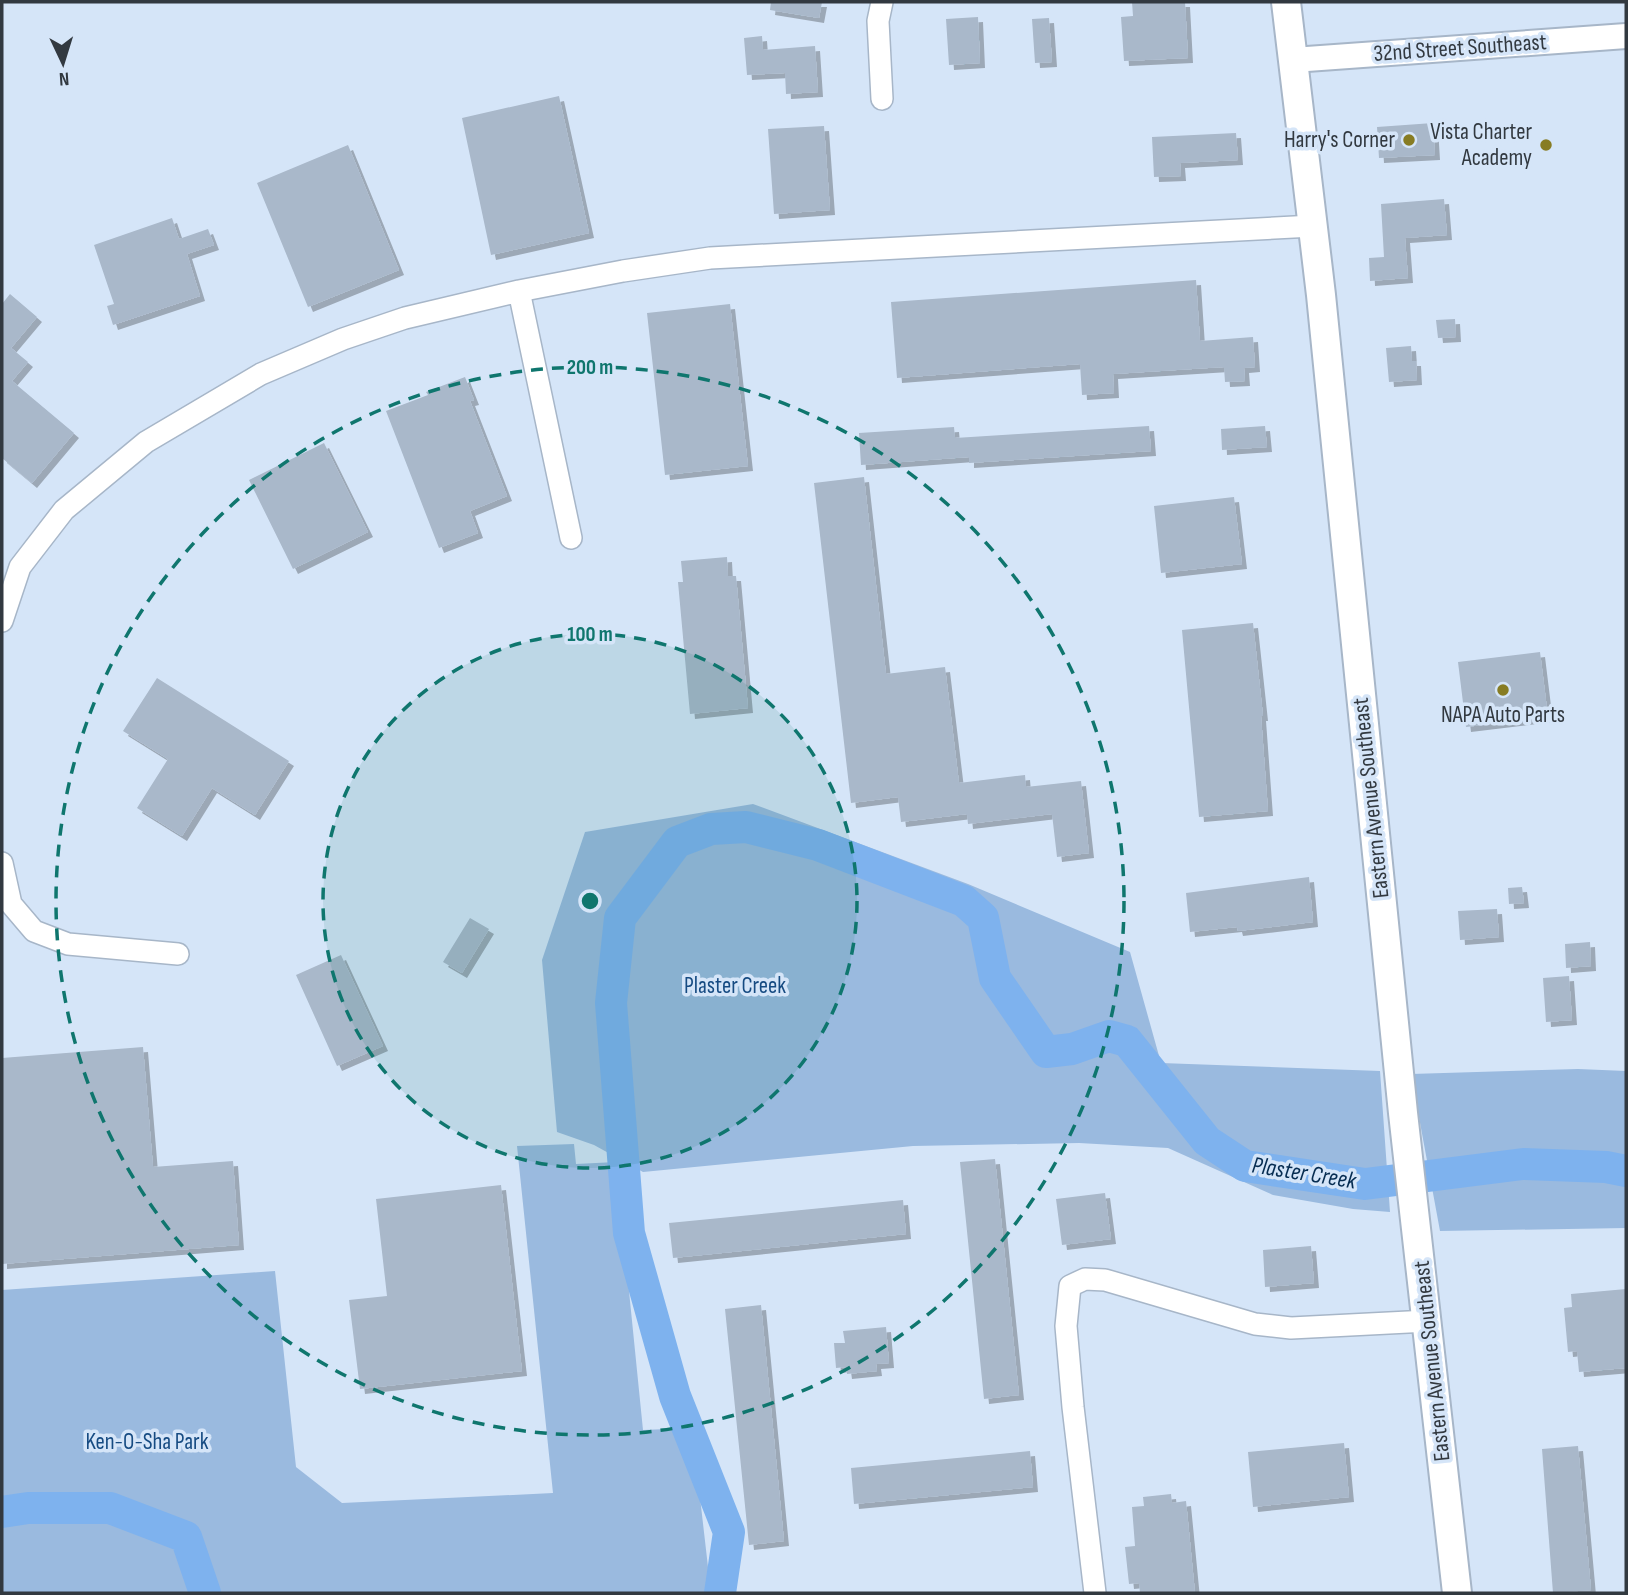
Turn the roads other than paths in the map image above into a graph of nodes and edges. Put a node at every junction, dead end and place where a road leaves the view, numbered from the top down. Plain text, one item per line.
1 (882, 2) edge
2 (1286, 2) edge
3 (1626, 37) edge
4 (1293, 60) junction
5 (882, 99) dead end
6 (1313, 226) junction
7 (519, 291) junction
8 (571, 538) dead end
9 (2, 621) edge
10 (2, 863) edge
11 (178, 954) dead end
12 (1428, 1321) junction
13 (1095, 1593) edge
14 (1457, 1593) edge

1 - 5 street
2 - 4 main road, Eastern Avenue Southeast
3 - 4 street, 32nd Street Southeast
4 - 6 main road, Eastern Avenue Southeast
6 - 7 street
6 - 12 main road, Eastern Avenue Southeast
7 - 8 street
7 - 9 street
10 - 11 street
12 - 13 street
12 - 14 main road, Eastern Avenue Southeast

